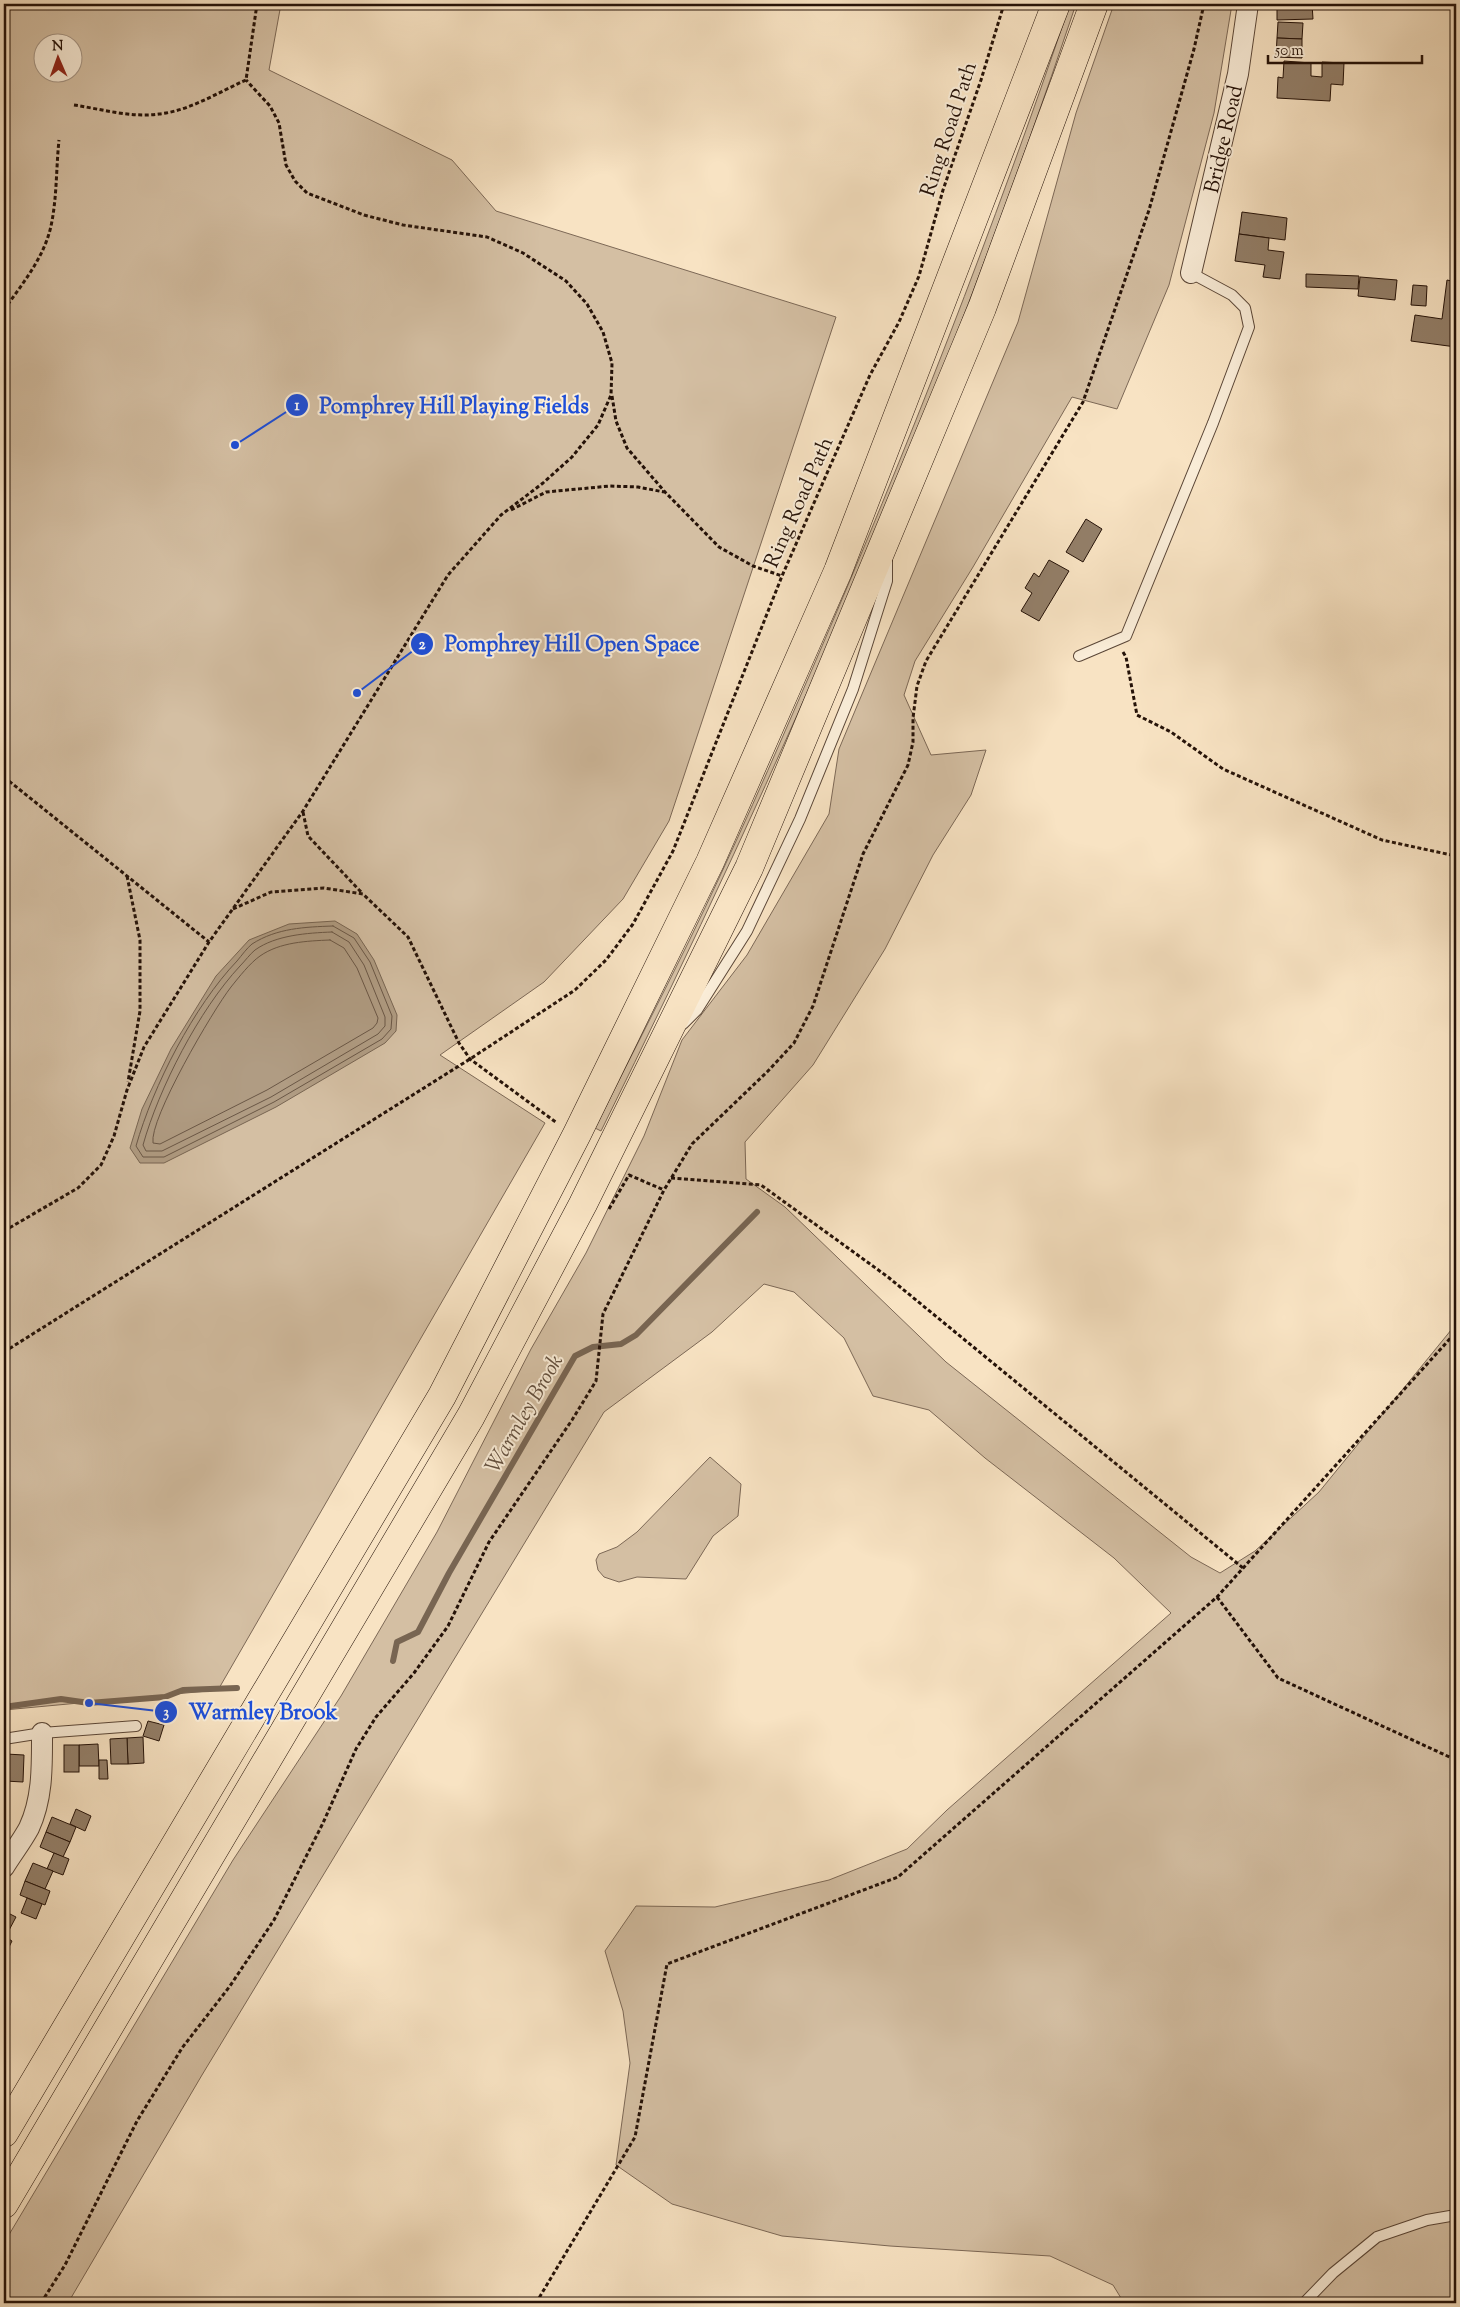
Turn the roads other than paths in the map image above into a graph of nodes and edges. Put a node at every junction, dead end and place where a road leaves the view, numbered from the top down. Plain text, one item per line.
1 (1056, 4) edge
2 (1094, 4) edge
3 (1248, 4) edge
4 (1191, 273) joint
5 (1079, 656) dead end
6 (136, 1726) dead end
7 (42, 1733) junction
8 (4, 1739) edge
9 (4, 1867) edge
10 (4, 2133) edge
11 (4, 2204) edge
12 (1456, 2215) edge
13 (1304, 2303) edge

1 - 10 highway
2 - 11 highway
3 - 4 street, Bridge Road
4 - 5 lane
6 - 7 lane
7 - 8 lane
7 - 9 street
12 - 13 lane

